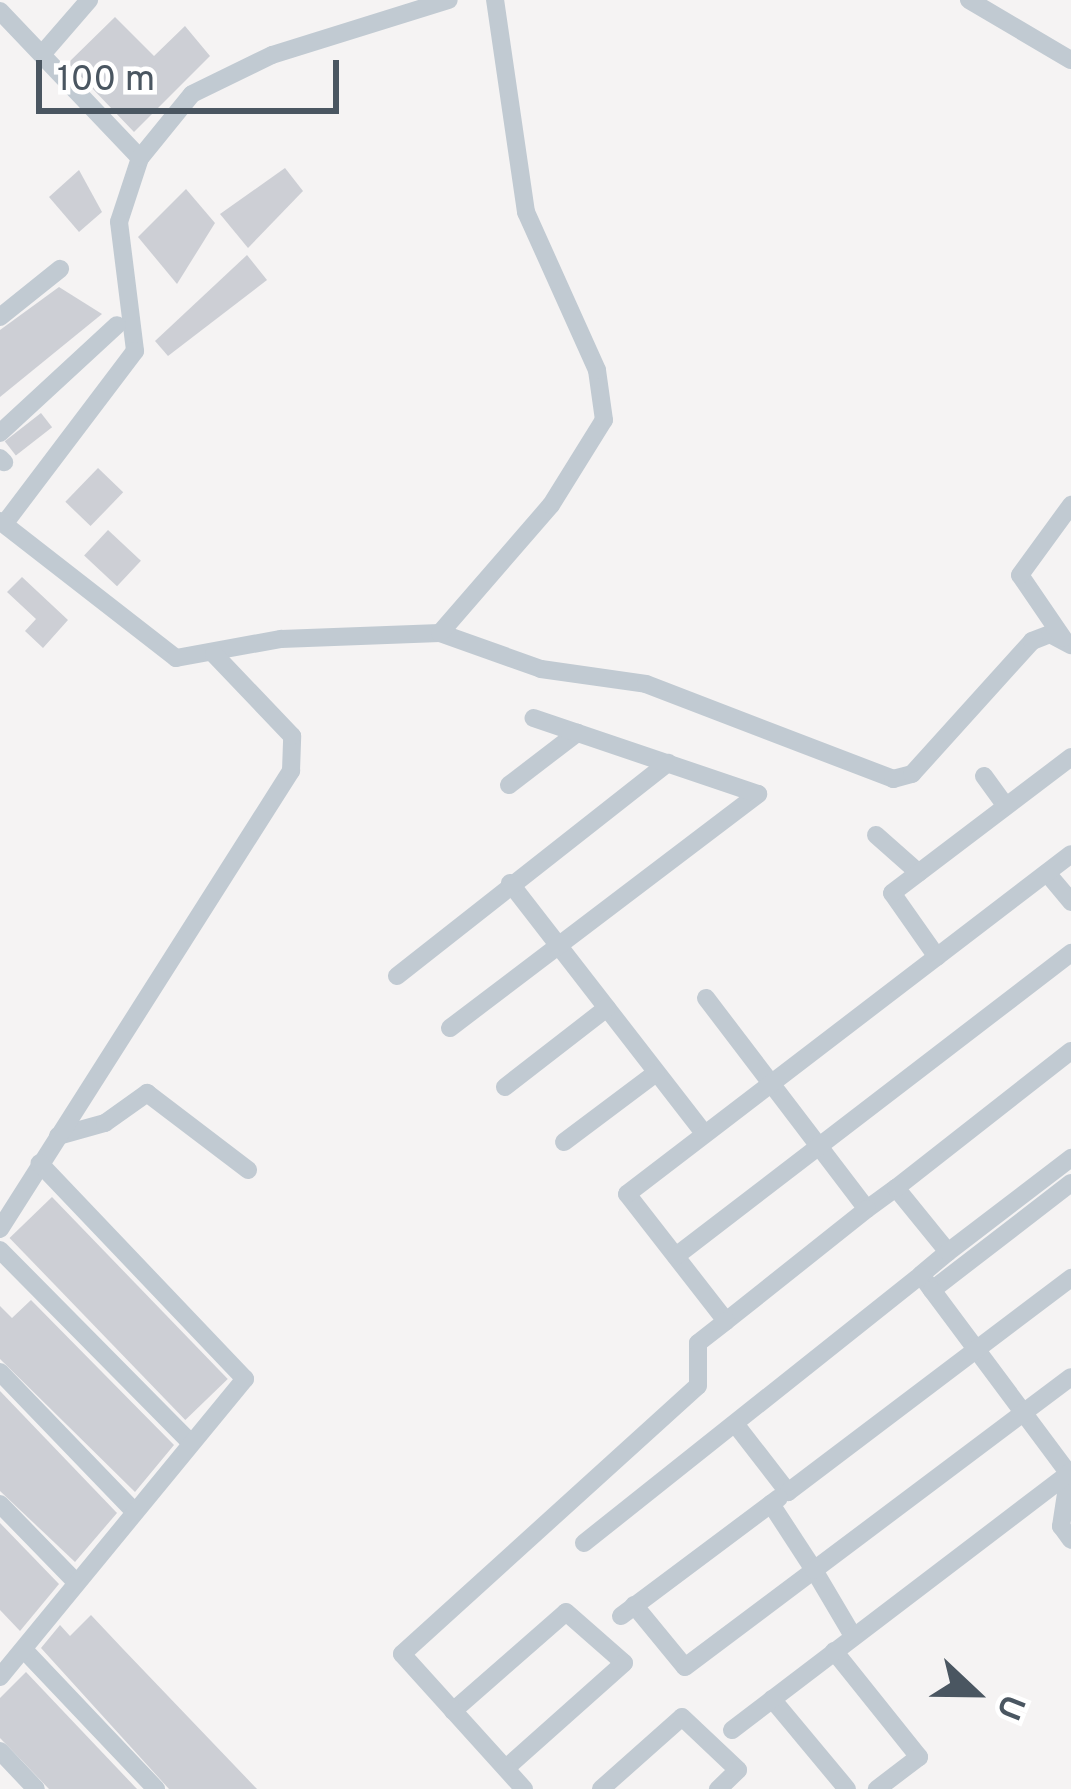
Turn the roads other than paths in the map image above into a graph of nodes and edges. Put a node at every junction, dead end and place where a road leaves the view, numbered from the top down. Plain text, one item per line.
1 (89, 0) edge
2 (449, 0) edge
3 (494, 0) edge
4 (969, 0) edge
5 (0, 11) edge
6 (44, 52) junction
7 (1071, 60) edge
8 (140, 158) junction
9 (60, 269) dead end
10 (0, 316) edge
11 (117, 326) dead end
12 (0, 433) edge
13 (1071, 505) edge
14 (2, 522) edge
15 (440, 632) junction
16 (1067, 642) edge
17 (214, 654) junction
18 (534, 718) dead end
19 (577, 733) junction
20 (1071, 758) edge
21 (668, 763) junction
22 (984, 776) dead end
23 (509, 785) dead end
24 (1006, 806) junction
25 (876, 835) dead end
26 (1071, 854) edge
27 (919, 873) junction
28 (1047, 873) junction
29 (510, 883) junction
30 (1071, 902) edge
31 (560, 947) junction
32 (1071, 952) edge
33 (938, 956) junction
34 (397, 976) dead end
35 (706, 998) dead end
36 (607, 1008) junction
37 (450, 1028) dead end
38 (1071, 1051) edge
39 (656, 1073) junction
40 (770, 1084) junction
41 (505, 1087) dead end
42 (704, 1133) junction
43 (58, 1136) junction
44 (564, 1142) dead end
45 (820, 1149) junction
46 (1071, 1158) edge
47 (39, 1163) junction
48 (248, 1170) dead end
49 (1071, 1183) edge
50 (896, 1187) junction
51 (867, 1209) junction
52 (0, 1229) edge
53 (0, 1250) edge
54 (948, 1252) junction
55 (676, 1256) junction
56 (1071, 1278) edge
57 (927, 1282) junction
58 (726, 1321) junction
59 (975, 1349) junction
60 (0, 1372) edge
61 (1071, 1377) edge
62 (1023, 1413) junction
63 (736, 1425) junction
64 (190, 1443) junction
65 (1070, 1473) edge
66 (788, 1492) junction
67 (0, 1504) edge
68 (771, 1504) junction
69 (134, 1510) junction
70 (1071, 1540) edge
71 (584, 1543) dead end
72 (814, 1570) junction
73 (74, 1580) junction
74 (853, 1636) junction
75 (834, 1651) junction
76 (10, 1661) edge
77 (772, 1699) junction
78 (453, 1711) junction
79 (732, 1730) dead end
80 (0, 1751) edge
81 (506, 1768) junction
82 (36, 1789) edge
83 (156, 1789) edge
84 (524, 1789) edge
85 (602, 1789) edge
86 (718, 1789) edge
87 (847, 1789) edge
88 (877, 1789) edge

1 - 6 street
2 - 8 street
3 - 15 street
4 - 7 street
5 - 6 street
6 - 8 street
8 - 14 street
9 - 10 street
11 - 12 street
13 - 16 street
14 - 17 street
15 - 16 street
15 - 17 street
17 - 43 street
18 - 19 street
19 - 21 street
19 - 23 street
20 - 24 street
21 - 29 street
21 - 31 street
22 - 24 street
24 - 27 street
25 - 27 street
26 - 28 street
27 - 33 street
28 - 30 street
28 - 33 street
29 - 31 street
29 - 34 street
31 - 36 street
31 - 37 street
32 - 45 street
33 - 40 street
35 - 40 street
36 - 39 street
36 - 41 street
38 - 50 street
39 - 42 street
39 - 44 street
40 - 42 street
40 - 45 street
42 - 55 street
43 - 47 street
43 - 48 street
45 - 51 street
45 - 55 street
46 - 54 street
47 - 52 street
47 - 64 street
49 - 57 street
50 - 51 street
50 - 54 street
51 - 58 street
53 - 64 street
54 - 57 street
55 - 58 street
56 - 59 street
57 - 59 street
57 - 63 street
58 - 78 street
59 - 62 street
59 - 66 street
60 - 69 street
61 - 62 street
62 - 65 street
62 - 72 street
63 - 66 street
63 - 71 street
64 - 69 street
65 - 70 street
65 - 74 street
66 - 68 street
67 - 73 street
68 - 72 street
68 - 72 street
69 - 73 street
72 - 74 street
73 - 76 street
74 - 75 street
75 - 77 street
75 - 88 street
76 - 83 street
77 - 79 street
77 - 87 street
78 - 81 street
78 - 81 street
80 - 82 street
81 - 84 street
85 - 86 street

